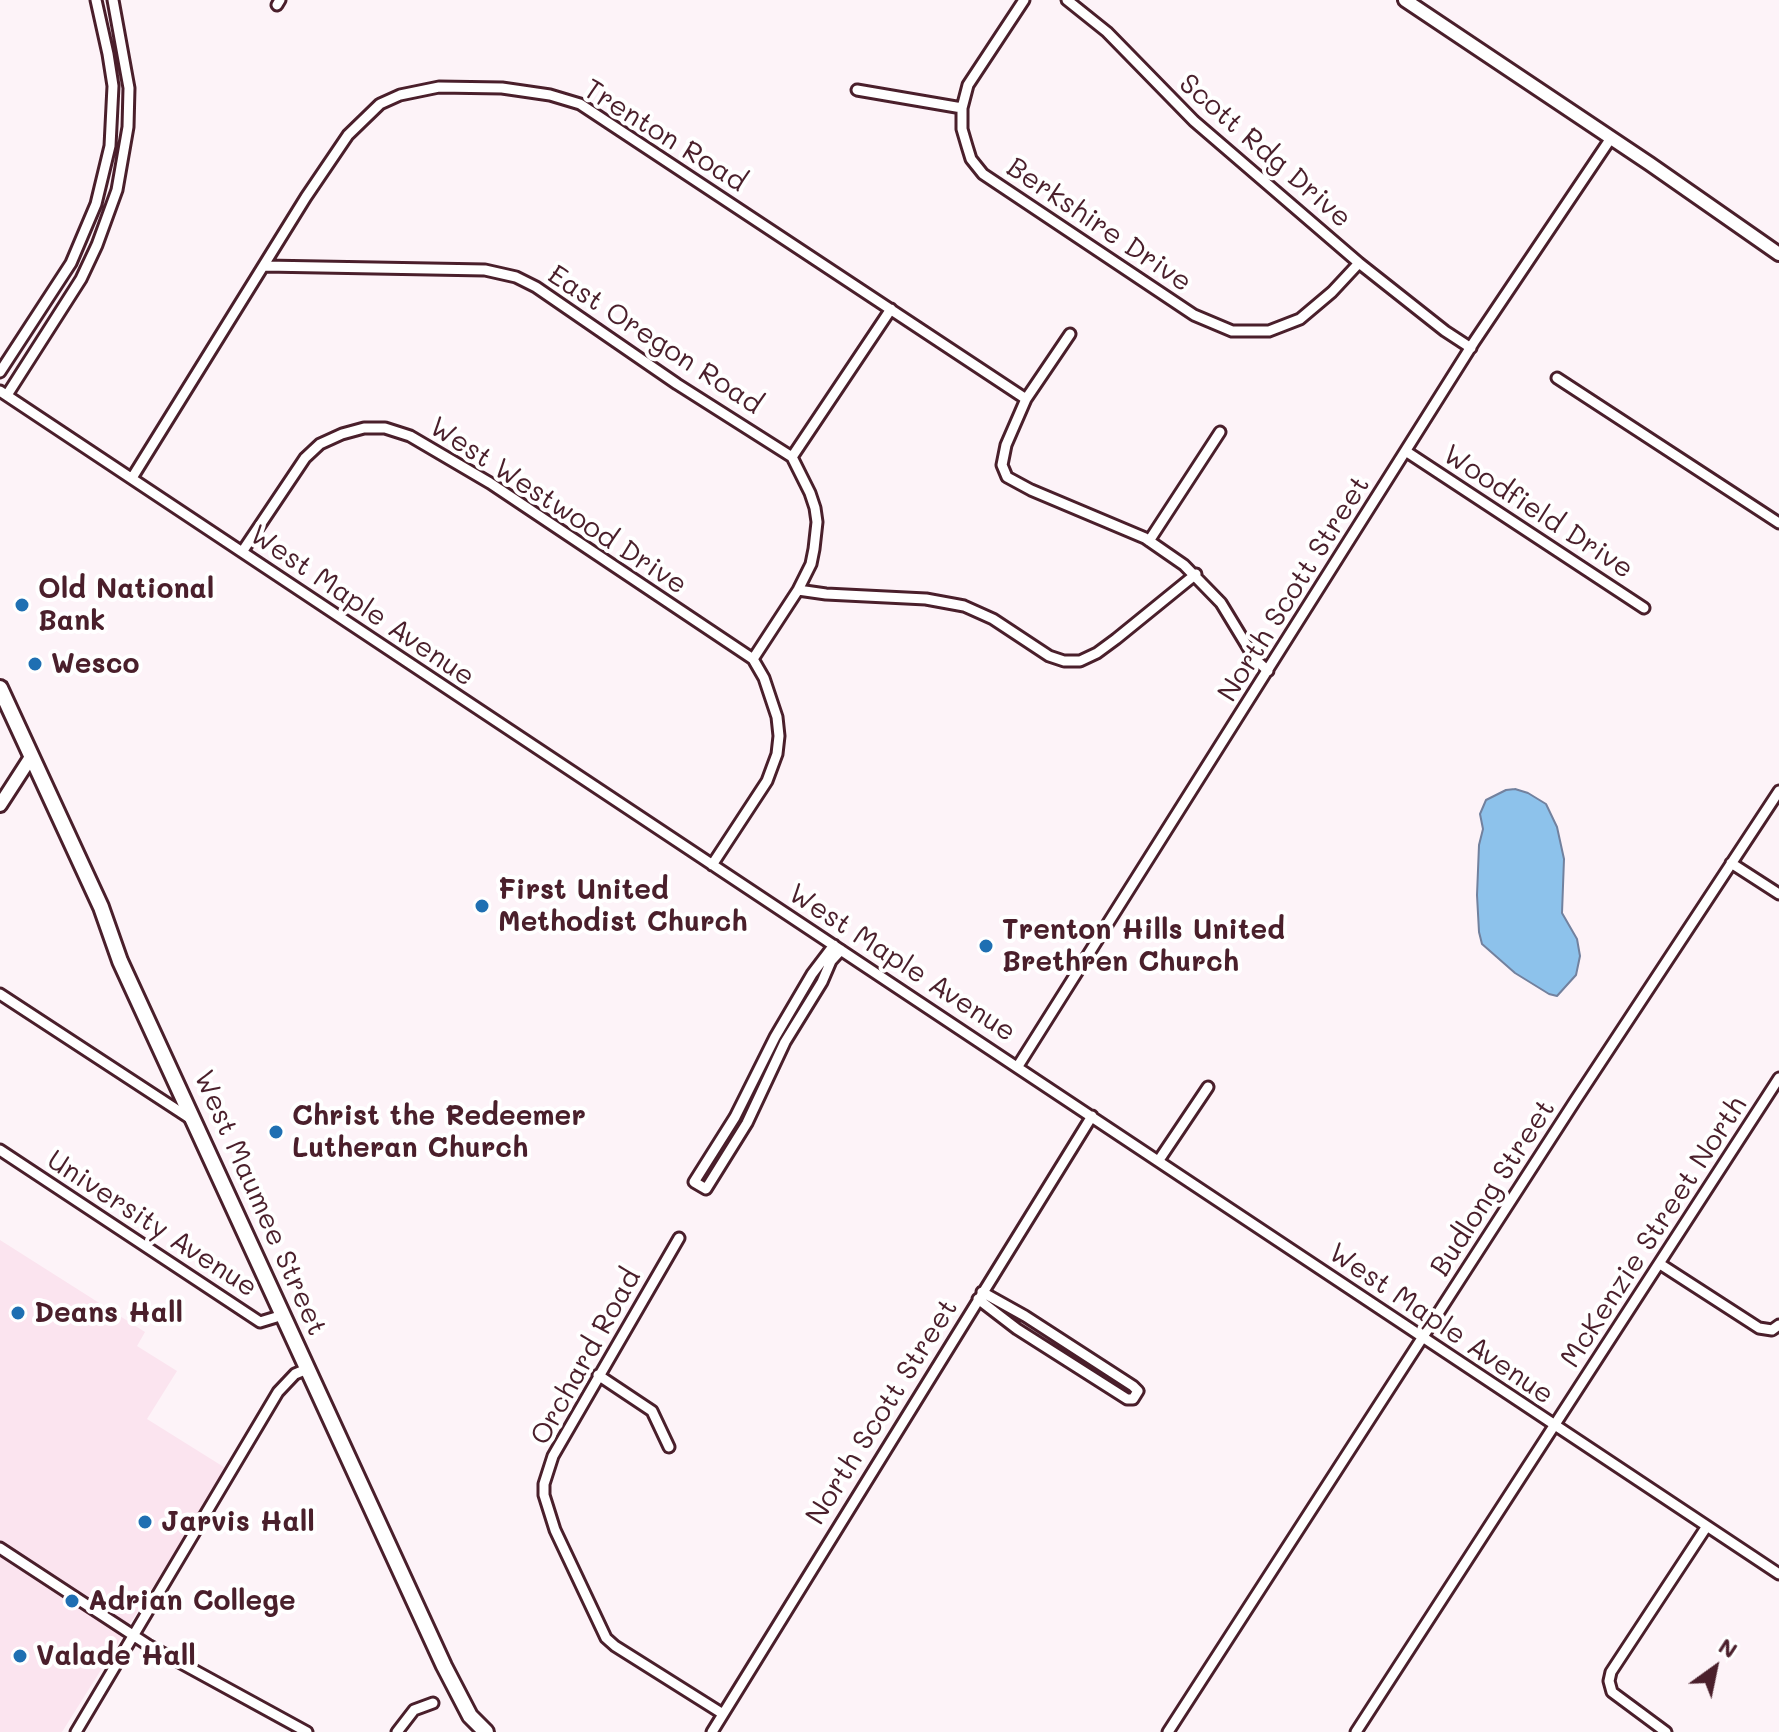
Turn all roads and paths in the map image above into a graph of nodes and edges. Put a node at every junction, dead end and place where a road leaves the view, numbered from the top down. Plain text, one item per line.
1 (96, 0) edge
2 (113, 0) edge
3 (1024, 0) edge
4 (1067, 0) edge
5 (1405, 0) edge
6 (126, 64) junction
7 (110, 67) junction
8 (857, 90) dead end
9 (962, 108) junction
10 (1611, 138) junction
11 (84, 233) junction
12 (100, 238) junction
13 (1779, 254) edge
14 (1359, 263) junction
15 (265, 266) junction
16 (891, 309) junction
17 (1070, 334) dead end
18 (1473, 345) junction
19 (0, 372) edge
20 (1557, 378) dead end
21 (3, 393) edge
22 (1026, 399) junction
23 (1220, 432) dead end
24 (1407, 452) junction
25 (792, 457) junction
26 (132, 478) junction
27 (1779, 523) edge
28 (1149, 541) junction
29 (242, 552) junction
30 (1196, 574) junction
31 (798, 590) junction
32 (1644, 608) dead end
33 (753, 659) junction
34 (1268, 671) junction
35 (0, 688) edge
36 (31, 757) junction
37 (1779, 791) edge
38 (0, 805) edge
39 (1731, 863) junction
40 (712, 865) junction
41 (1779, 894) edge
42 (838, 947) junction
43 (0, 994) edge
44 (775, 1037) junction
45 (785, 1042) junction
46 (1018, 1066) junction
47 (1779, 1078) edge
48 (1208, 1087) dead end
49 (1092, 1116) junction
50 (735, 1117) junction
51 (196, 1122) junction
52 (747, 1123) junction
53 (0, 1150) edge
54 (1159, 1160) junction
55 (679, 1238) dead end
56 (1660, 1264) junction
57 (980, 1296) junction
58 (283, 1315) junction
59 (1779, 1325) edge
60 (1422, 1338) junction
61 (1079, 1351) junction
62 (1071, 1363) junction
63 (307, 1369) junction
64 (598, 1375) junction
65 (1555, 1427) junction
66 (669, 1447) dead end
67 (1707, 1526) junction
68 (0, 1548) edge
69 (1779, 1574) edge
70 (133, 1635) junction
71 (433, 1703) dead end
72 (723, 1714) junction
73 (76, 1732) edge
74 (307, 1732) edge
75 (397, 1732) edge
76 (486, 1732) edge
77 (712, 1732) edge
78 (1168, 1732) edge
79 (1358, 1732) edge
80 (1666, 1732) edge

1 - 7 street
2 - 6 street
3 - 9 street
4 - 14 street, Scott Rdg Drive
5 - 10 street
6 - 7 street
6 - 12 street
7 - 11 street
8 - 9 street
9 - 14 street, Berkshire Drive
10 - 13 street
10 - 18 street, North Scott Street
11 - 12 street
11 - 19 street
12 - 21 street
14 - 18 street, Scott Rdg Drive
15 - 16 street, Trenton Road
15 - 25 street, East Oregon Road
15 - 26 street, Trenton Road
16 - 22 street, Trenton Road
16 - 25 street
17 - 22 street
18 - 24 street, North Scott Street
20 - 27 street
21 - 26 street, West Maple Avenue
22 - 28 street
23 - 28 street
24 - 32 street, Woodfield Drive
24 - 34 street, North Scott Street
25 - 31 street
26 - 29 street, West Maple Avenue
28 - 30 street
29 - 33 street, West Westwood Drive
29 - 40 street, West Maple Avenue
30 - 31 street
30 - 34 street
31 - 33 street
33 - 40 street
34 - 46 street, North Scott Street
35 - 36 main road, West Maumee Street
36 - 38 street
36 - 51 main road, West Maumee Street
37 - 39 street, Budlong Street
39 - 41 street
39 - 60 street, Budlong Street
40 - 42 street, West Maple Avenue
42 - 44 street
42 - 45 street
42 - 46 street, West Maple Avenue
43 - 51 street
44 - 45 street
44 - 50 street
45 - 52 street
46 - 49 street, West Maple Avenue
47 - 56 street, McKenzie Street North
48 - 54 street
49 - 54 street, West Maple Avenue
49 - 57 street, North Scott Street
50 - 52 street
50 - 52 street
51 - 58 main road, West Maumee Street
53 - 58 street, University Avenue
54 - 60 street, West Maple Avenue
55 - 64 street, Orchard Road
56 - 59 street
56 - 65 street, McKenzie Street North
57 - 61 street
57 - 62 street
57 - 72 street, North Scott Street
58 - 63 main road, West Maumee Street
60 - 65 street, West Maple Avenue
60 - 78 street, Budlong Street
61 - 62 street
61 - 62 street
63 - 70 street
63 - 76 main road, West Maumee Street
64 - 66 street
64 - 72 street, Orchard Road
65 - 67 street, West Maple Avenue
65 - 79 street, McKenzie Street North
67 - 69 street, West Maple Avenue
67 - 80 street
68 - 70 street
70 - 73 street
70 - 74 street
71 - 75 street
72 - 77 street, North Scott Street

